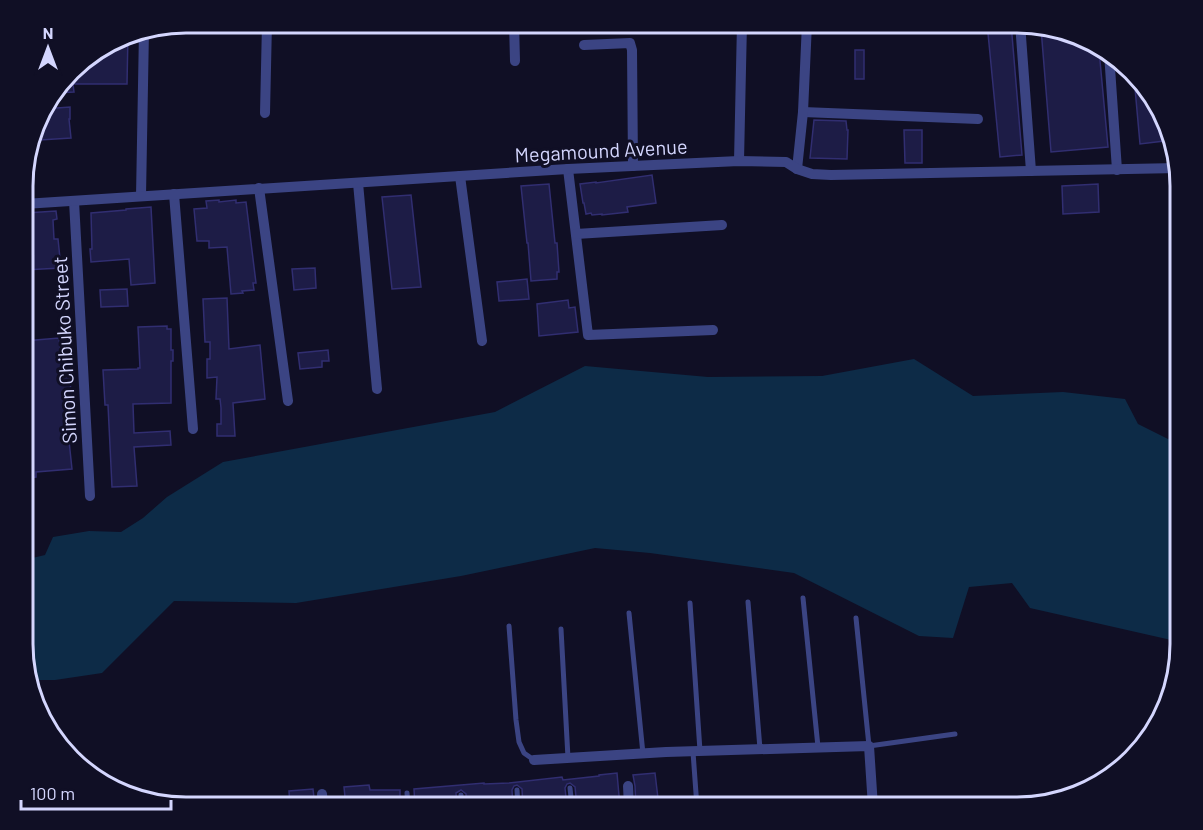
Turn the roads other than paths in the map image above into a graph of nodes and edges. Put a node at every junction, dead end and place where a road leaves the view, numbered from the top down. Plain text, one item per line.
1 (267, 33) edge
2 (514, 33) edge
3 (742, 33) edge
4 (806, 33) edge
5 (1021, 33) edge
6 (144, 39) edge
7 (584, 45) dead end
8 (514, 61) dead end
9 (1110, 65) edge
10 (802, 112) junction
11 (265, 113) dead end
12 (978, 118) dead end
13 (739, 161) junction
14 (633, 166) junction
15 (1169, 168) edge
16 (568, 169) junction
17 (797, 169) junction
18 (1117, 170) junction
19 (1031, 171) junction
20 (460, 176) junction
21 (358, 183) junction
22 (259, 188) junction
23 (174, 194) junction
24 (141, 196) junction
25 (74, 201) junction
26 (33, 203) edge
27 (722, 225) dead end
28 (576, 234) junction
29 (713, 330) dead end
30 (482, 340) dead end
31 (377, 389) dead end
32 (288, 401) dead end
33 (193, 429) dead end
34 (90, 496) dead end
35 (802, 598) dead end
36 (748, 602) dead end
37 (690, 603) dead end
38 (629, 613) dead end
39 (856, 618) dead end
40 (509, 626) dead end
41 (561, 629) dead end
42 (955, 734) dead end
43 (869, 746) junction
44 (818, 747) junction
45 (760, 749) junction
46 (697, 752) junction
47 (643, 754) junction
48 (568, 758) junction
49 (534, 760) joint
50 (628, 786) dead end
51 (570, 788) dead end
52 (517, 790) dead end
53 (407, 793) dead end
54 (322, 794) dead end
55 (322, 797) edge
56 (407, 797) edge
57 (517, 797) edge
58 (571, 797) edge
59 (629, 797) edge
60 (696, 797) edge
61 (872, 797) edge

1 - 11 street
2 - 8 street
3 - 13 street
4 - 10 street
5 - 19 street
6 - 24 street
7 - 14 street
9 - 18 street
10 - 12 street
10 - 17 street
13 - 14 street, Megamound Avenue
13 - 17 street, Megamound Avenue
14 - 16 street, Megamound Avenue
15 - 18 street, Megamound Avenue
16 - 20 street, Megamound Avenue
16 - 28 street
17 - 19 street, Megamound Avenue
18 - 19 street, Megamound Avenue
20 - 21 street, Megamound Avenue
20 - 30 street
21 - 22 street, Megamound Avenue
21 - 31 street
22 - 23 street, Megamound Avenue
22 - 32 street
23 - 24 street, Megamound Avenue
23 - 33 street
24 - 25 street, Megamound Avenue
25 - 26 street, Megamound Avenue
25 - 34 street, Simon Chibuko Street
27 - 28 street
28 - 29 street
35 - 44 lane
36 - 45 lane
37 - 46 lane
38 - 47 lane
39 - 43 lane
40 - 49 lane
41 - 48 lane
42 - 43 lane
43 - 44 street
43 - 61 street
44 - 45 street
45 - 46 street
46 - 47 street
46 - 60 lane
47 - 48 street
48 - 49 street
50 - 59 street
51 - 58 lane
52 - 57 lane
53 - 56 lane
54 - 55 street

